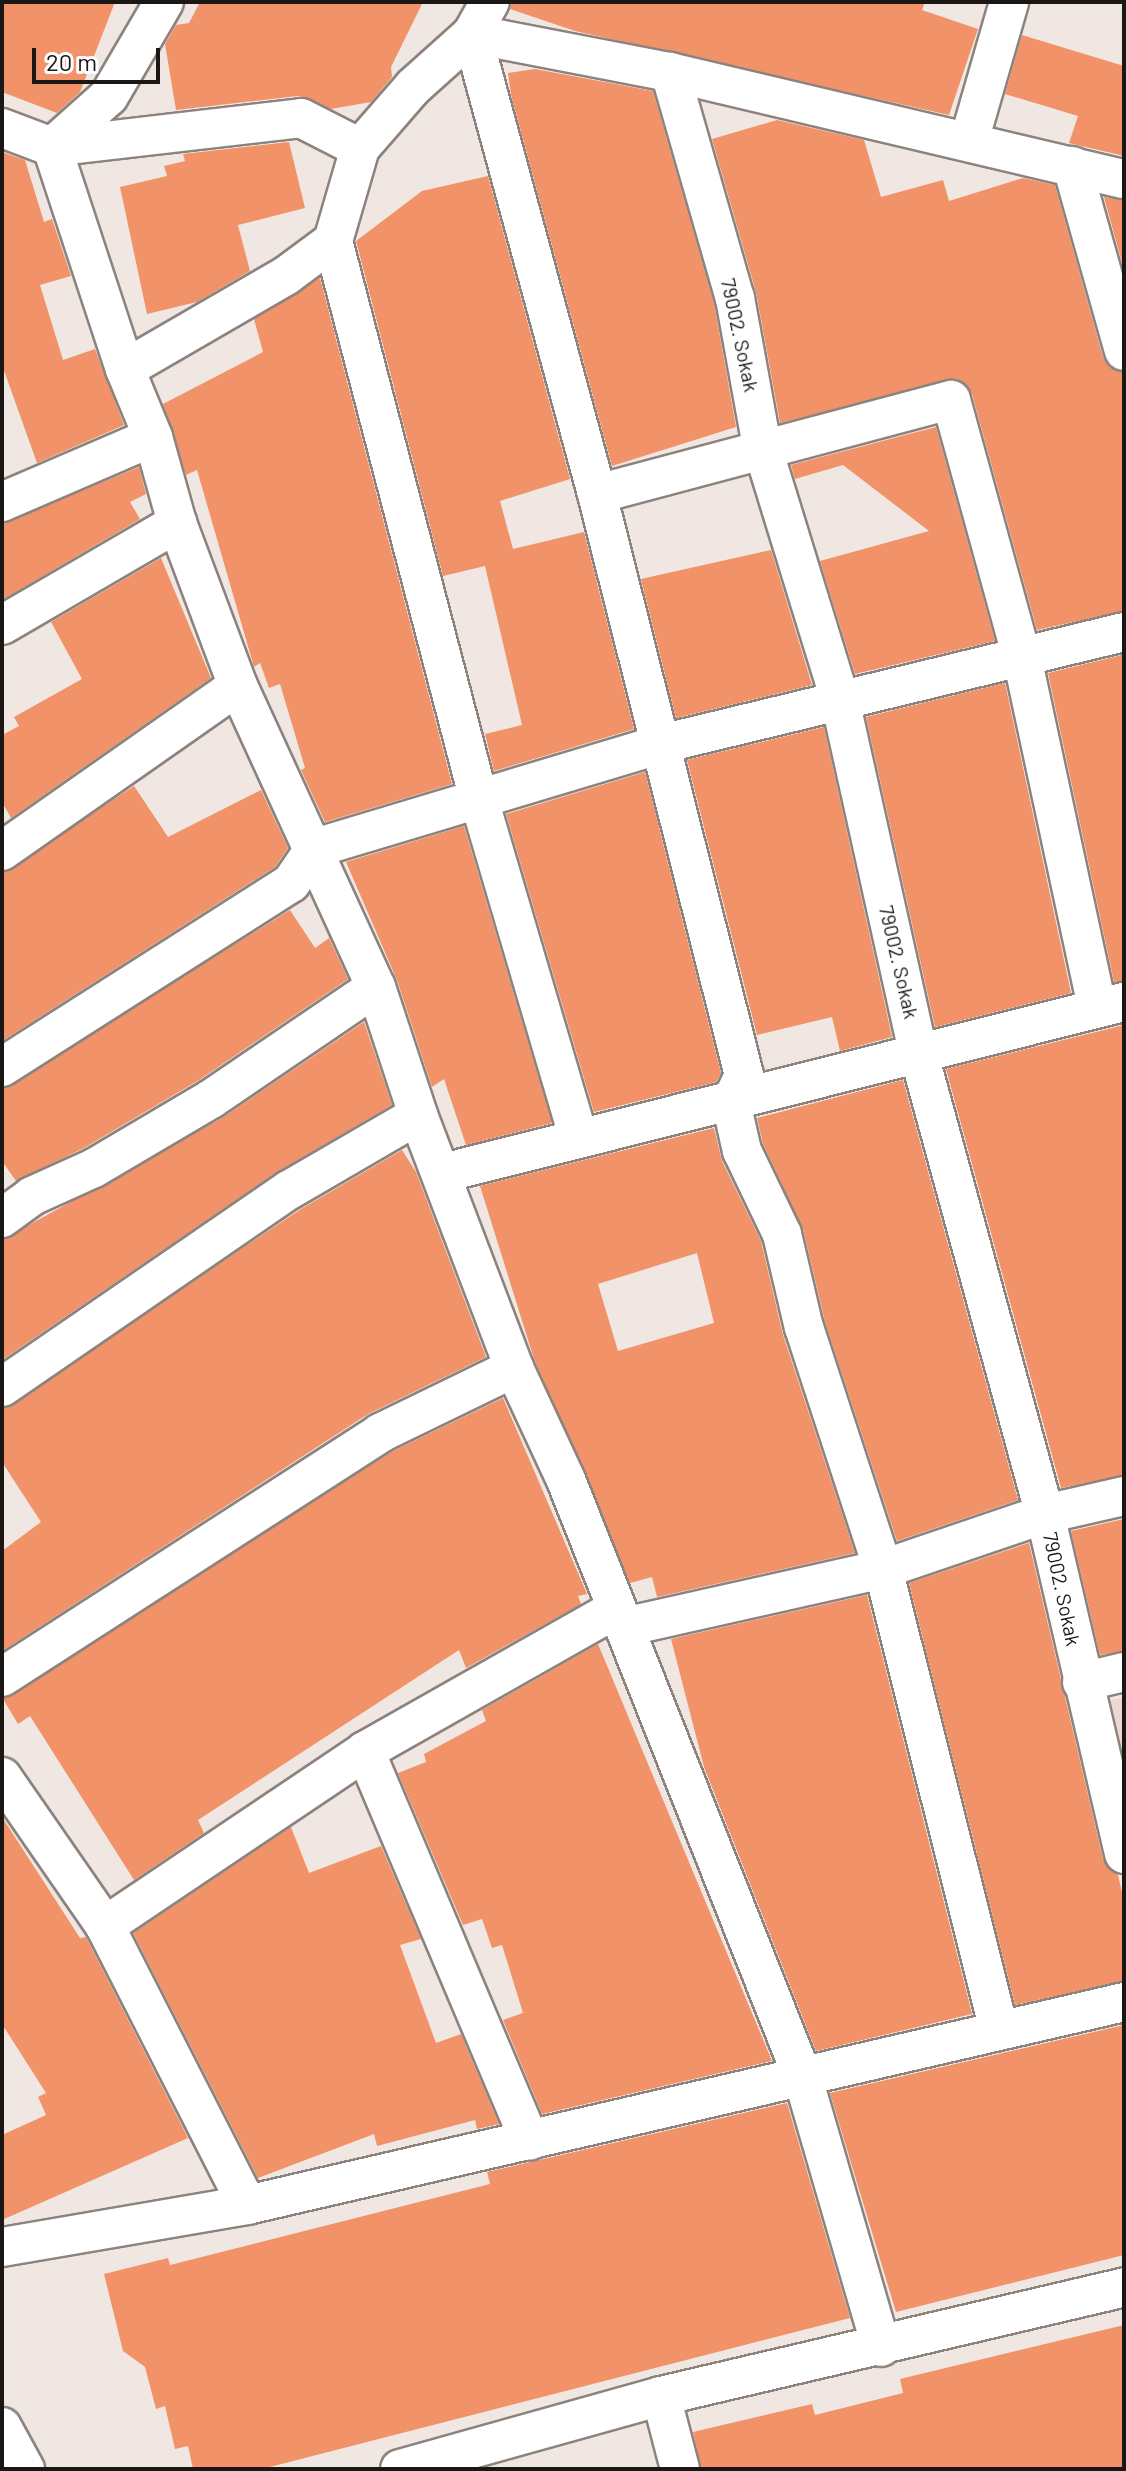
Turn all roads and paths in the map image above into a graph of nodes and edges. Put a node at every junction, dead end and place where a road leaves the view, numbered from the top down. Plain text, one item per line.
1 (164, 2) edge
2 (1009, 2) edge
3 (481, 18) edge
4 (670, 72) junction
5 (2, 128) edge
6 (969, 141) junction
7 (52, 147) junction
8 (360, 148) junction
9 (1072, 166) junction
10 (1124, 179) edge
11 (333, 241) junction
12 (1124, 351) edge
13 (125, 369) junction
14 (153, 437) junction
15 (762, 446) junction
16 (597, 494) junction
17 (2, 502) edge
18 (177, 523) junction
19 (2, 625) edge
20 (1124, 632) edge
21 (1022, 657) junction
22 (238, 686) junction
23 (840, 700) junction
24 (661, 744) junction
25 (478, 796) junction
26 (315, 848) junction
27 (2, 851) edge
28 (376, 987) junction
29 (1110, 1005) edge
30 (918, 1051) junction
31 (2, 1067) edge
32 (731, 1102) junction
33 (418, 1115) junction
34 (578, 1135) junction
35 (443, 1173) junction
36 (2, 1218) edge
37 (514, 1368) junction
38 (2, 1387) edge
39 (1124, 1496) edge
40 (1045, 1514) junction
41 (883, 1569) junction
42 (619, 1618) junction
43 (1124, 1672) edge
44 (2, 1677) edge
45 (1082, 1682) junction
46 (365, 1751) junction
47 (2, 1777) edge
48 (1124, 1854) edge
49 (105, 1926) junction
50 (1124, 2002) edge
51 (999, 2030) junction
52 (803, 2078) junction
53 (530, 2141) junction
54 (247, 2205) junction
55 (2, 2247) edge
56 (1124, 2287) edge
57 (881, 2347) junction
58 (661, 2396) junction
59 (2, 2427) edge
60 (25, 2469) edge
61 (400, 2469) edge
62 (680, 2469) edge

1 - 7 street
2 - 6 street
3 - 4 street
3 - 8 street
3 - 16 street
4 - 6 street
4 - 15 street, 79002. Sokak
5 - 7 street
6 - 9 street
7 - 8 street
7 - 13 street
8 - 11 street
9 - 10 street
9 - 12 street
11 - 13 street
11 - 25 street
13 - 14 street
14 - 17 street
14 - 18 street
15 - 16 street
15 - 21 street
15 - 23 street, 79002. Sokak
16 - 24 street
18 - 19 street
18 - 22 street
20 - 21 street
21 - 23 street
21 - 29 street
22 - 26 street
22 - 27 street
23 - 24 street
23 - 30 street, 79002. Sokak
24 - 25 street
24 - 32 street
25 - 26 street
25 - 34 street
26 - 28 street
26 - 31 street
28 - 33 street
28 - 36 street
29 - 30 street
30 - 32 street
30 - 40 street, 79002. Sokak
32 - 34 street
32 - 41 street
33 - 35 street
33 - 38 street
34 - 35 street
35 - 37 street
37 - 42 street
37 - 44 street
39 - 40 street
40 - 41 street
40 - 45 street, 79002. Sokak
41 - 42 street
41 - 51 street
42 - 46 street
42 - 52 street
43 - 45 street
45 - 48 street, 79002. Sokak
46 - 49 street
46 - 53 street
47 - 49 street
49 - 54 street
50 - 51 street
51 - 52 street
52 - 53 street
52 - 57 street
53 - 54 street
54 - 55 street
56 - 57 street
57 - 58 street
58 - 61 street
58 - 62 street
59 - 60 street

